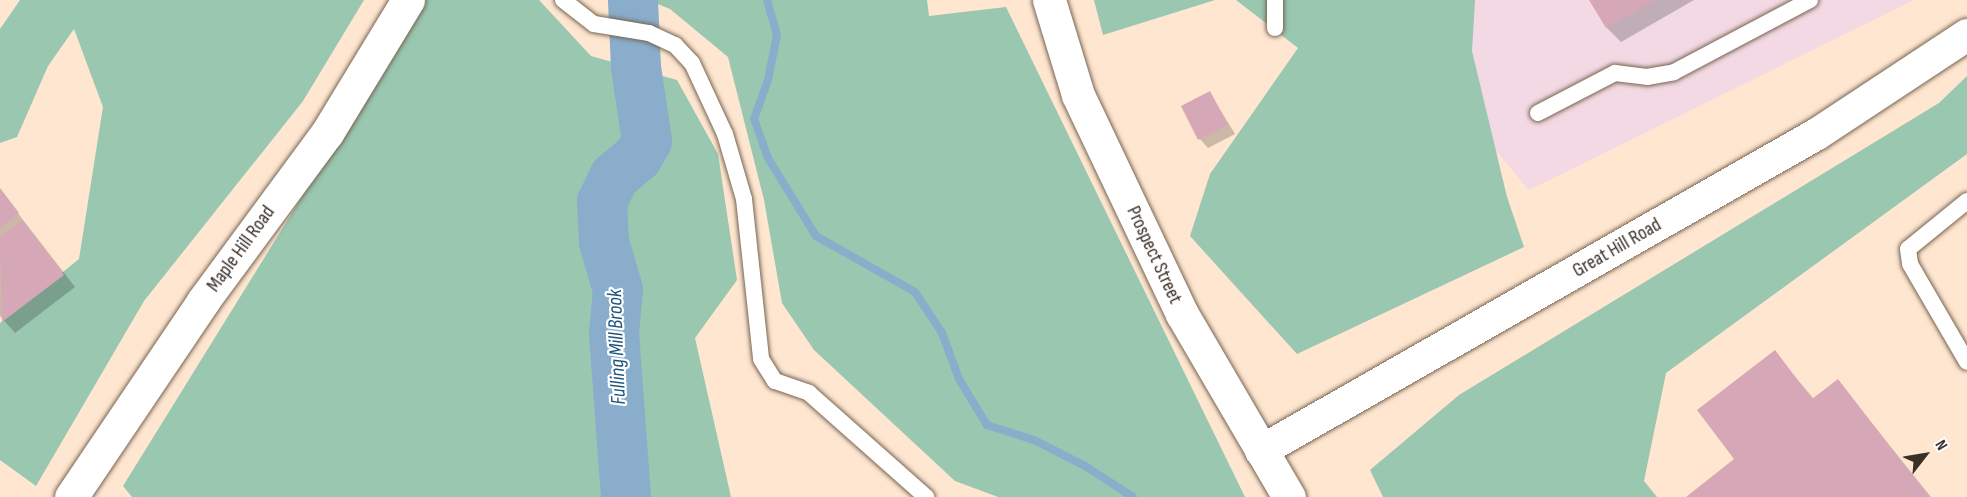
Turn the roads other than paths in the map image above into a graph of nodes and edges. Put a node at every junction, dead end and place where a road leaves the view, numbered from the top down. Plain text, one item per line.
1 (408, 0) edge
2 (563, 0) edge
3 (1048, 0) edge
4 (1275, 0) edge
5 (1810, 0) edge
6 (1275, 28) dead end
7 (1967, 35) edge
8 (1538, 113) dead end
9 (1967, 201) edge
10 (1967, 362) edge
11 (1262, 450) junction
12 (71, 497) edge
13 (926, 497) edge
14 (1289, 497) edge

1 - 12 street, Maple Hill Road
2 - 13 lane
3 - 11 street, Prospect Street
4 - 6 lane
5 - 8 lane
7 - 11 street, Great Hill Road
9 - 10 lane
11 - 14 street, Prospect Street

